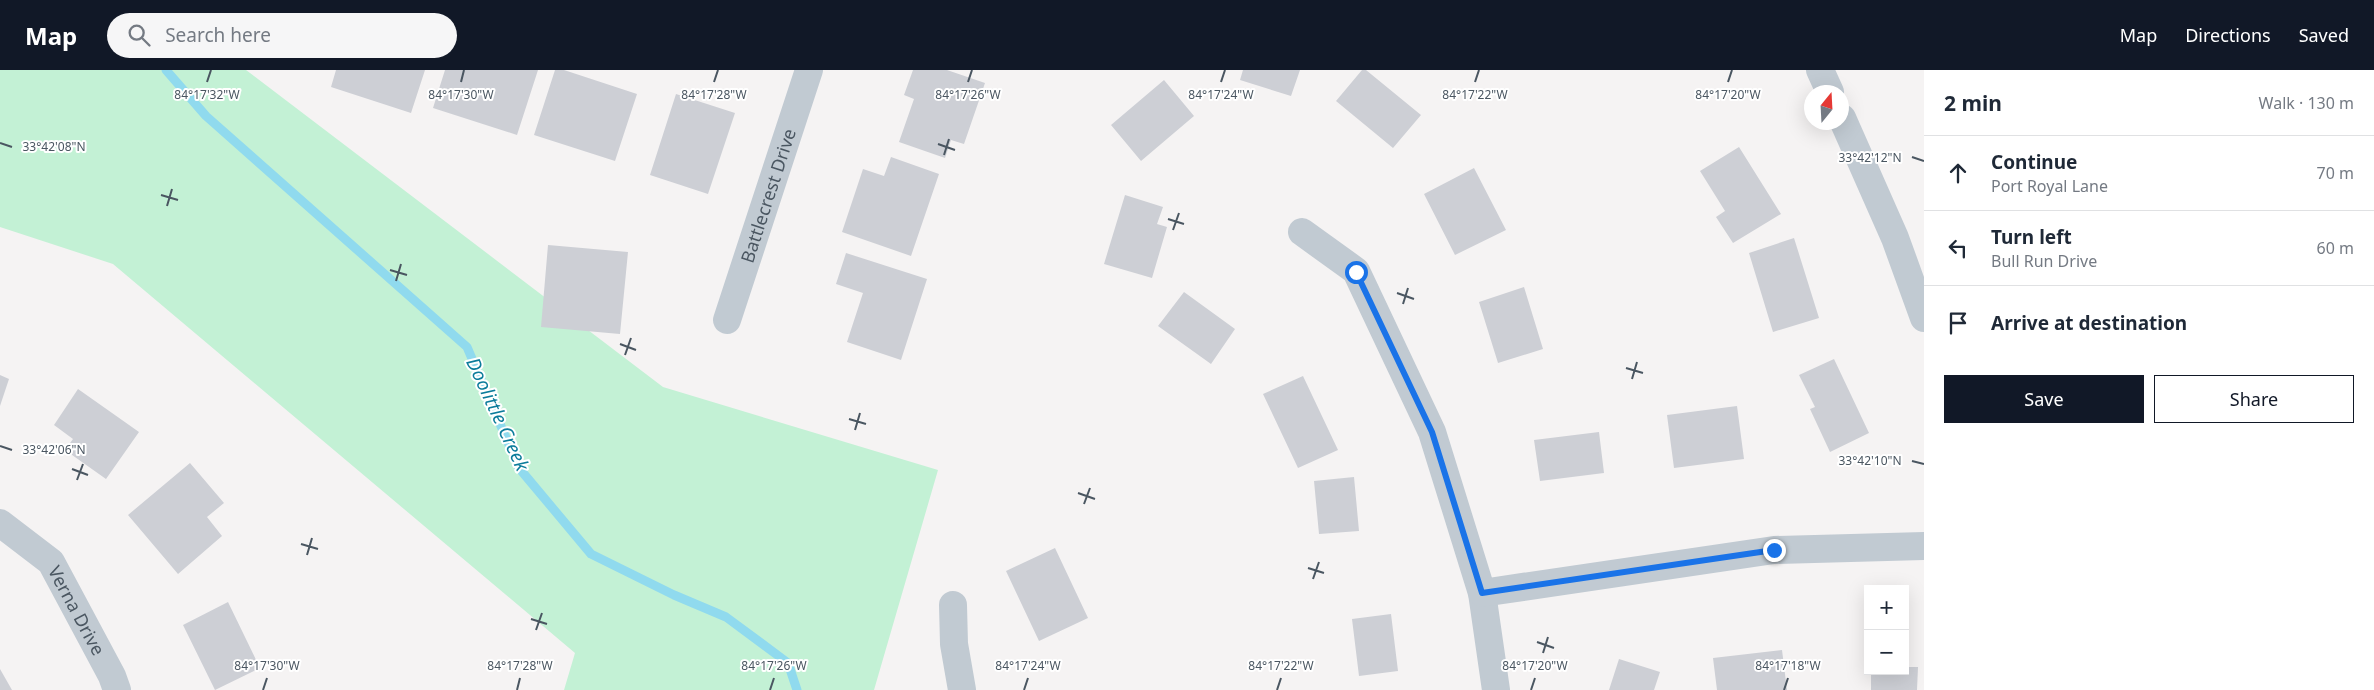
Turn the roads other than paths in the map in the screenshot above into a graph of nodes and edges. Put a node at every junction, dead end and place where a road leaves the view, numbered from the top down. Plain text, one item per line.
1 (809, 70) edge
2 (1820, 70) edge
3 (1827, 85) edge
4 (1847, 130) edge
5 (1302, 232) dead end
6 (1924, 318) edge
7 (727, 320) dead end
8 (0, 523) edge
9 (1924, 546) edge
10 (1482, 593) junction
11 (953, 605) dead end
12 (117, 690) edge
13 (962, 690) edge
14 (1496, 690) edge

1 - 7 street, Battlecrest Drive
2 - 3 street
4 - 6 street
5 - 10 street
8 - 12 street, Verna Drive
9 - 10 street
10 - 14 street
11 - 13 street

